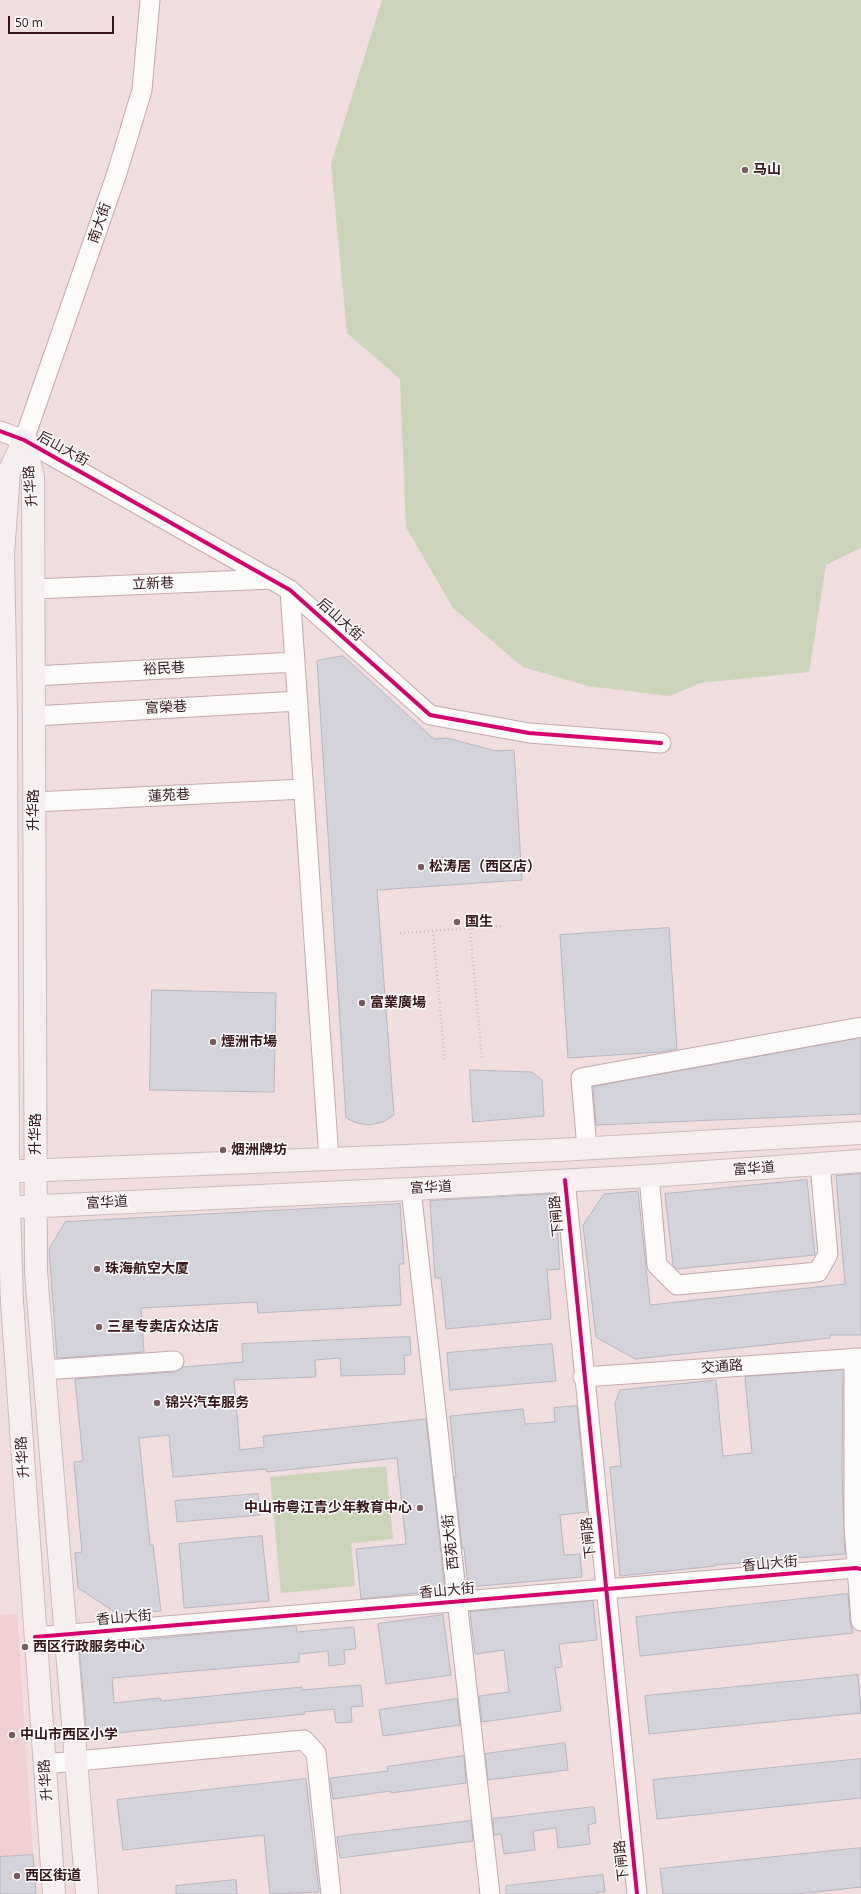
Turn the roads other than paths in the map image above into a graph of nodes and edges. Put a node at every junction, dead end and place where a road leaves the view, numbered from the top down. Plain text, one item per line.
1 (150, 0) edge
2 (0, 431) edge
3 (24, 440) junction
4 (2, 553) edge
5 (272, 580) junction
6 (34, 589) junction
7 (290, 590) junction
8 (2, 608) edge
9 (295, 662) junction
10 (2, 672) edge
11 (34, 676) junction
12 (298, 701) junction
13 (3, 716) edge
14 (34, 716) junction
15 (661, 743) dead end
16 (3, 776) edge
17 (304, 789) junction
18 (34, 802) junction
19 (861, 1027) edge
20 (861, 1133) edge
21 (587, 1148) junction
22 (330, 1159) junction
23 (861, 1161) edge
24 (820, 1164) junction
25 (36, 1171) junction
26 (4, 1172) edge
27 (649, 1176) junction
28 (564, 1180) junction
29 (411, 1189) junction
30 (36, 1206) junction
31 (3, 1209) edge
32 (858, 1358) edge
33 (174, 1361) dead end
34 (44, 1370) junction
35 (583, 1377) junction
36 (857, 1526) edge
37 (859, 1568) edge
38 (605, 1588) junction
39 (457, 1601) junction
40 (861, 1621) edge
41 (65, 1634) junction
42 (35, 1637) junction
43 (76, 1762) junction
44 (44, 1764) junction
45 (54, 1894) edge
46 (87, 1894) edge
47 (331, 1894) edge
48 (490, 1894) edge
49 (637, 1894) edge

1 - 3 street, 南大街
2 - 3 street, 后山大街
3 - 4 main road, 升华路
3 - 5 street, 后山大街
3 - 6 main road, 升华路
4 - 8 main road, 升华路
5 - 6 street, 立新巷
5 - 7 street, 后山大街
6 - 11 main road, 升华路
7 - 9 street
7 - 15 street, 后山大街
8 - 10 main road, 升华路
9 - 11 street, 裕民巷
9 - 12 street
10 - 13 main road, 升华路
11 - 14 main road, 升华路
12 - 14 street, 富榮巷
12 - 17 street
13 - 16 main road, 升华路
14 - 18 main road, 升华路
16 - 26 main road, 升华路
17 - 18 street, 蓮苑巷
17 - 22 street
18 - 25 main road, 升华路
19 - 21 street
20 - 21 main road
21 - 22 main road
22 - 25 main road
23 - 24 main road, 富华道
24 - 27 main road, 富华道
24 - 27 street
25 - 26 main road
25 - 30 main road, 升华路
26 - 31 main road, 升华路
27 - 28 main road, 富华道
28 - 29 main road, 富华道
28 - 35 street, 下闸路
29 - 30 main road, 富华道
29 - 39 street, 西苑大街
30 - 31 main road, 富华道
30 - 34 main road, 升华路
31 - 42 main road, 升华路
32 - 35 street, 交通路
32 - 36 street
33 - 34 street
34 - 41 main road, 升华路
35 - 38 street, 下闸路
36 - 37 street
37 - 38 street, 香山大街
37 - 40 street
38 - 39 street, 香山大街
38 - 49 street, 下闸路
39 - 41 street, 香山大街
39 - 48 street, 西苑大街
41 - 42 street, 香山大街
41 - 43 main road, 升华路
42 - 44 main road, 升华路
43 - 44 street
43 - 46 main road, 升华路
43 - 47 street
44 - 45 main road, 升华路

